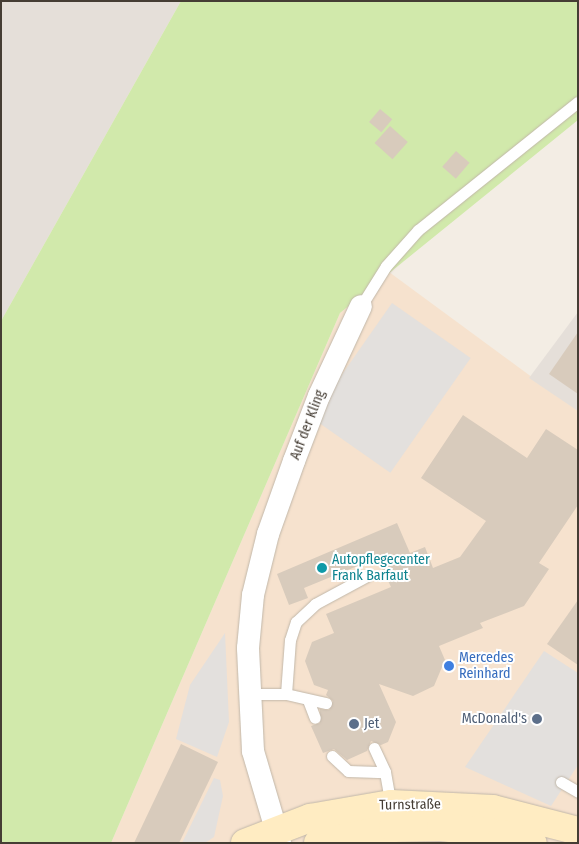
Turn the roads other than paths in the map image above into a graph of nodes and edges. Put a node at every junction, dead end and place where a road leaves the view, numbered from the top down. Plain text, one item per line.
1 (578, 102) edge
2 (361, 306) joint
3 (367, 576) dead end
4 (251, 694) junction
5 (286, 694) junction
6 (308, 700) junction
7 (326, 703) dead end
8 (315, 718) dead end
9 (374, 748) dead end
10 (332, 756) dead end
11 (385, 772) junction
12 (561, 782) dead end
13 (578, 792) edge
14 (392, 816) junction
15 (578, 831) edge
16 (278, 836) edge
17 (246, 843) edge
18 (318, 843) edge
19 (533, 843) edge

1 - 2 lane, Auf der Kling
2 - 4 street, Auf der Kling
3 - 5 lane
4 - 5 lane
4 - 16 street, Auf der Kling
5 - 6 lane
6 - 7 lane
6 - 8 lane
9 - 11 lane
10 - 11 lane
11 - 14 lane
12 - 13 lane
14 - 15 street, Turnstraße
14 - 16 street, Turnstraße
14 - 18 street, Turnstraße
14 - 19 street, Turnstraße
16 - 17 street, Turnstraße

